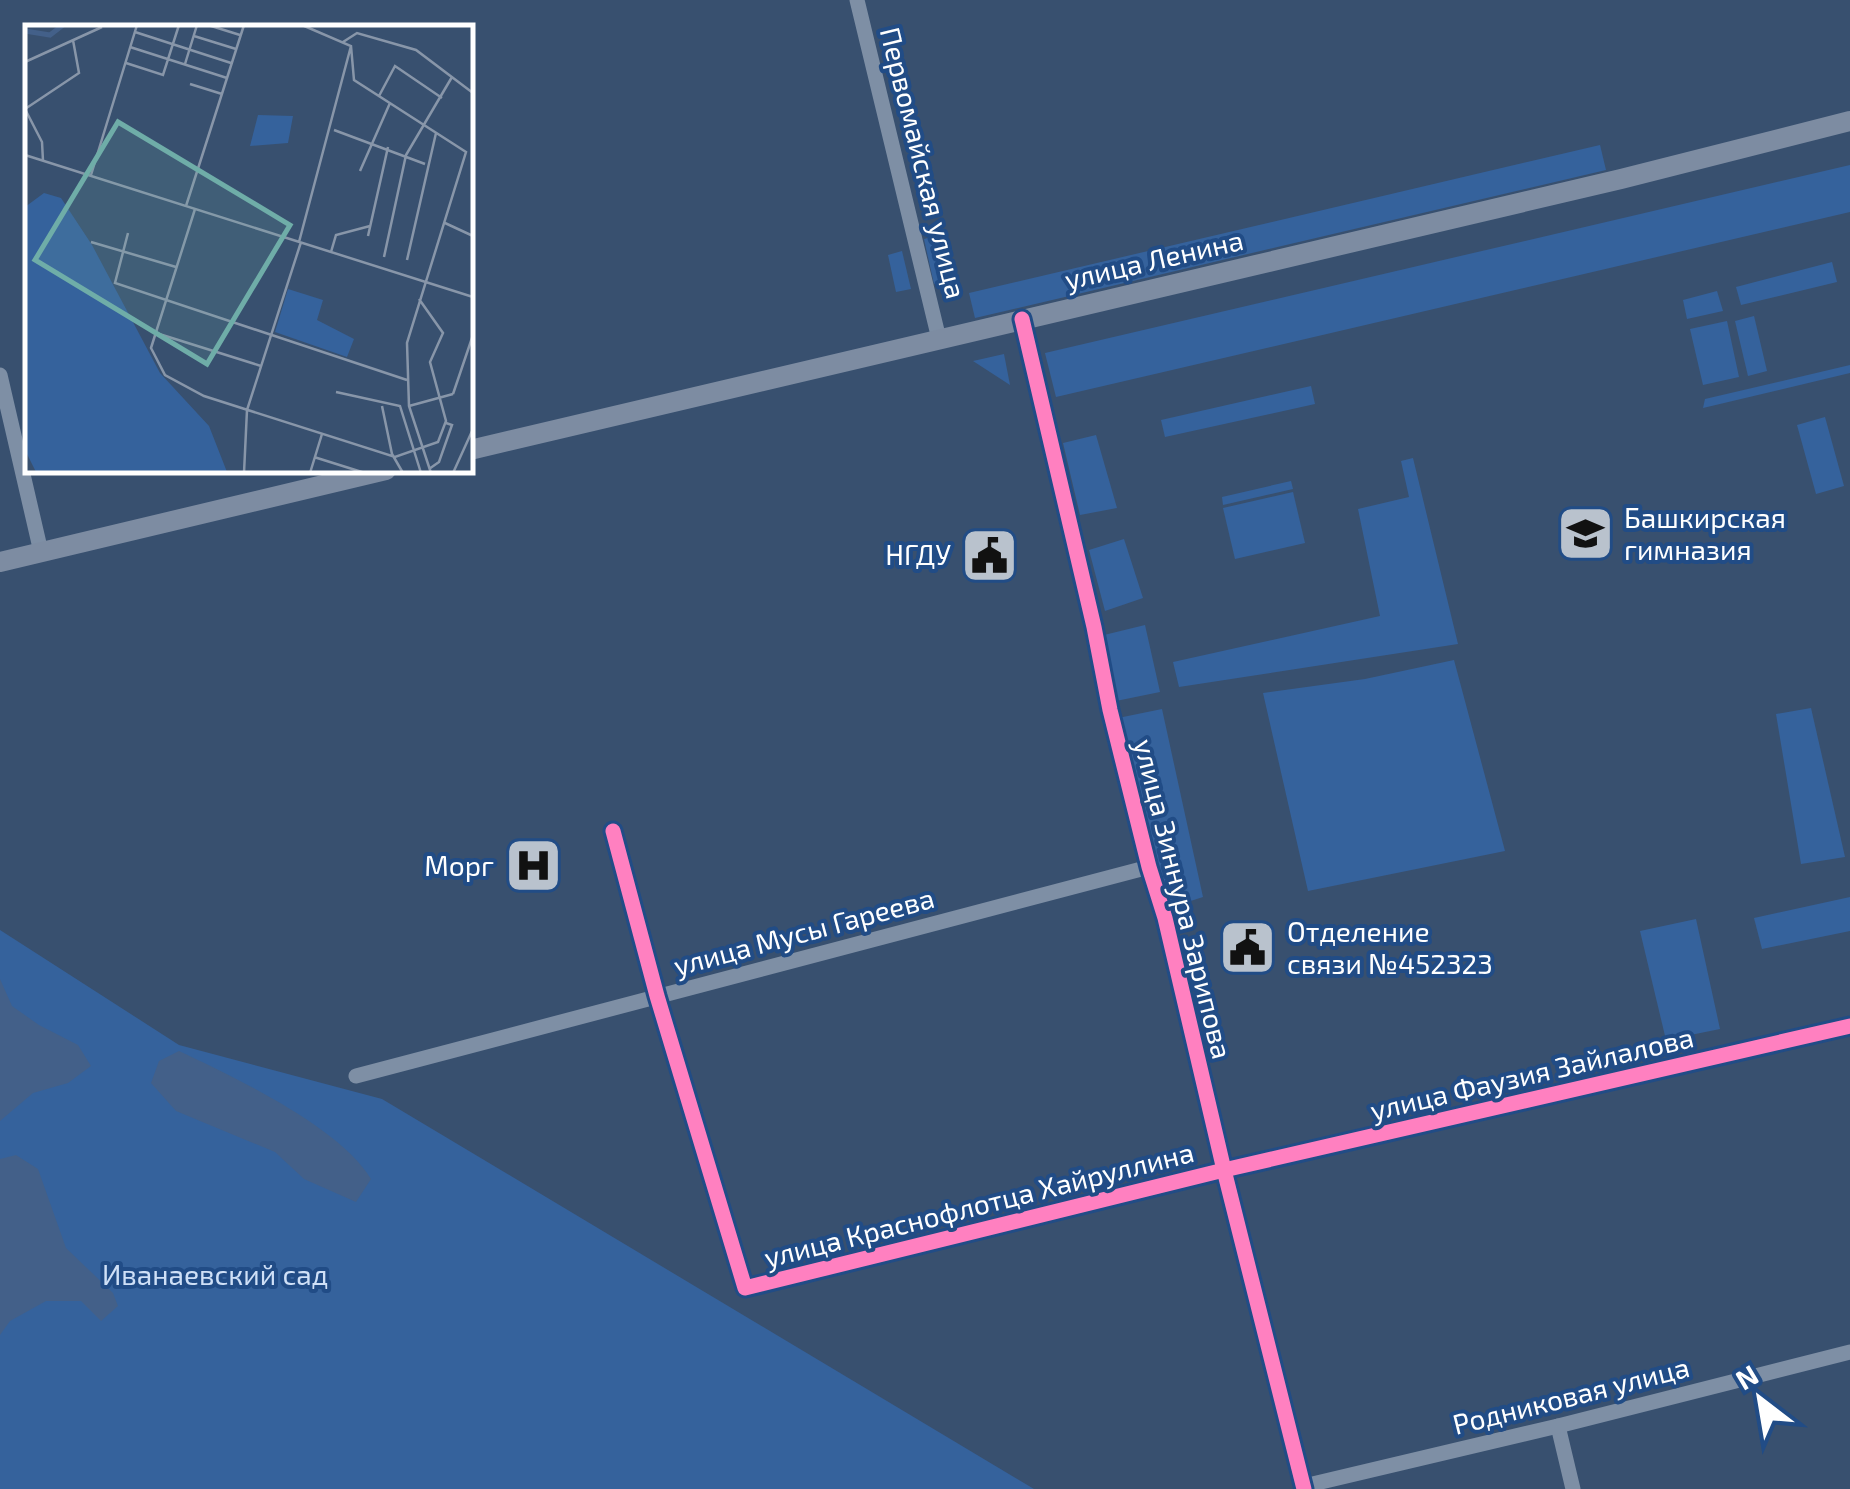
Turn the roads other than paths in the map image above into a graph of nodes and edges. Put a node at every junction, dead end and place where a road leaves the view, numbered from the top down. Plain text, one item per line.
1 (857, 0) edge
2 (1850, 121) edge
3 (1022, 319) junction
4 (939, 338) junction
5 (0, 375) edge
6 (472, 450) edge
7 (378, 472) edge
8 (41, 552) junction
9 (0, 562) edge
10 (613, 832) dead end
11 (1149, 867) junction
12 (657, 996) junction
13 (1850, 1026) edge
14 (356, 1076) dead end
15 (1224, 1170) junction
16 (1850, 1352) edge
17 (1558, 1426) junction
18 (1304, 1488) edge
19 (1573, 1489) edge

1 - 4 street, Первомайская улица
2 - 3 main road, улица Ленина
3 - 4 main road, улица Ленина
3 - 11 street, улица Зиннура Зарипова
4 - 6 main road, улица Ленина
5 - 8 street
7 - 8 main road
8 - 9 main road
10 - 12 street
11 - 12 street, улица Мусы Гареева
11 - 15 street, улица Зиннура Зарипова
12 - 14 street, улица Мусы Гареева
12 - 15 street, улица Краснофлотца Хайруллина
13 - 15 street, улица Фаузия Зайлалова
15 - 18 street, улица Зиннура Зарипова
16 - 17 street, Родниковая улица
17 - 18 street, Родниковая улица
17 - 19 street

